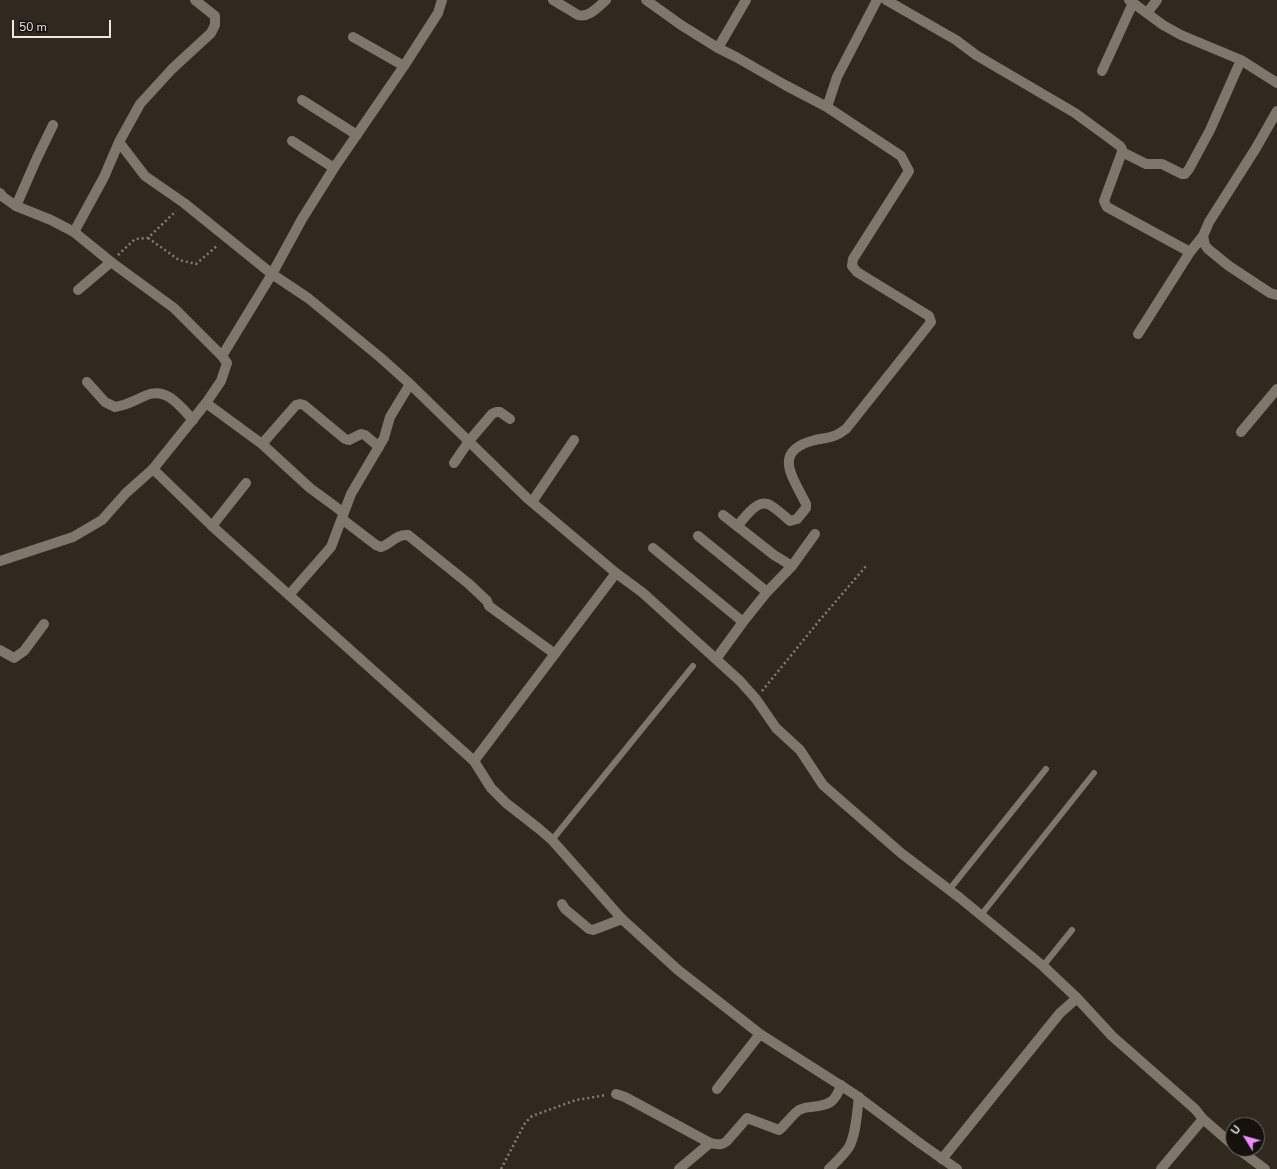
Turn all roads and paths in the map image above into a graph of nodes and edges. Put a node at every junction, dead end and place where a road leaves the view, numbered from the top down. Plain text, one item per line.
1 (194, 0) edge
2 (442, 0) edge
3 (553, 0) edge
4 (606, 0) edge
5 (646, 0) edge
6 (746, 0) edge
7 (877, 0) edge
8 (886, 0) edge
9 (1157, 0) edge
10 (1131, 1) edge
11 (1147, 13) junction
12 (353, 37) dead end
13 (718, 48) junction
14 (1241, 60) junction
15 (404, 66) junction
16 (1102, 71) dead end
17 (1277, 83) edge
18 (302, 100) dead end
19 (827, 107) junction
20 (1277, 111) edge
21 (54, 125) dead end
22 (357, 135) junction
23 (292, 141) dead end
24 (119, 142) junction
25 (1122, 152) junction
26 (334, 168) junction
27 (0, 193) edge
28 (184, 203) junction
29 (16, 206) junction
30 (74, 232) junction
31 (1203, 236) junction
32 (226, 237) junction
33 (148, 238) junction
34 (1190, 252) junction
35 (111, 262) junction
36 (272, 274) junction
37 (78, 290) dead end
38 (1277, 295) edge
39 (1138, 334) dead end
40 (222, 356) junction
41 (87, 382) dead end
42 (410, 384) junction
43 (1277, 389) edge
44 (206, 403) junction
45 (510, 419) dead end
46 (193, 420) junction
47 (1241, 432) dead end
48 (574, 440) dead end
49 (469, 441) junction
50 (262, 444) junction
51 (379, 447) junction
52 (454, 463) dead end
53 (153, 469) junction
54 (246, 482) dead end
55 (532, 502) junction
56 (723, 515) dead end
57 (343, 516) junction
58 (212, 526) junction
59 (737, 526) junction
60 (815, 534) dead end
61 (698, 536) dead end
62 (654, 548) dead end
63 (0, 561) edge
64 (866, 565) dead end
65 (792, 566) junction
66 (616, 573) junction
67 (767, 592) junction
68 (289, 595) junction
69 (743, 622) junction
70 (44, 624) dead end
71 (0, 650) edge
72 (555, 654) junction
73 (716, 659) junction
74 (693, 666) dead end
75 (756, 699) junction
76 (474, 761) junction
77 (1046, 769) dead end
78 (1094, 773) dead end
79 (552, 840) junction
80 (949, 890) junction
81 (562, 904) dead end
82 (981, 915) junction
83 (622, 919) junction
84 (1072, 930) dead end
85 (1043, 966) junction
86 (1077, 998) junction
87 (760, 1034) junction
88 (841, 1085) junction
89 (716, 1089) dead end
90 (616, 1094) joint
91 (859, 1097) junction
92 (1203, 1119) junction
93 (1225, 1138) edge
94 (710, 1143) junction
95 (1249, 1157) edge
96 (942, 1159) junction
97 (501, 1169) edge
98 (679, 1169) edge
99 (829, 1169) edge
100 (957, 1169) edge
101 (1161, 1169) edge
102 (1265, 1169) edge

1 - 24 street
2 - 15 street
3 - 4 street
5 - 13 street
6 - 13 street
7 - 19 street
8 - 25 street
9 - 11 street
10 - 11 street
10 - 16 street
11 - 14 street
12 - 15 street
13 - 19 street
14 - 17 street
14 - 25 street
15 - 22 street
18 - 22 street
19 - 59 street
20 - 31 street
21 - 29 street
22 - 26 street
23 - 26 street
24 - 28 street
24 - 30 street
25 - 34 street
26 - 36 street
27 - 29 street
28 - 32 street
28 - 33 path
29 - 30 street
30 - 35 street
31 - 34 street
31 - 38 street
32 - 33 path
32 - 36 street
33 - 35 path
34 - 39 street
35 - 37 street
35 - 40 street
36 - 40 street
36 - 42 street
40 - 44 street
41 - 46 street
42 - 49 street
42 - 51 street
43 - 47 street
44 - 46 street
44 - 50 street
45 - 49 street
46 - 53 street
48 - 55 street
49 - 52 street
49 - 55 street
50 - 51 street
50 - 57 street
51 - 57 street
53 - 58 street
53 - 63 street
54 - 58 street
55 - 66 street
56 - 59 street
57 - 68 street
57 - 72 street
58 - 68 street
59 - 65 street
60 - 65 street
61 - 67 street
62 - 69 street
64 - 75 path
65 - 67 street
66 - 72 street
66 - 73 street
67 - 69 street
68 - 76 street
69 - 73 street
70 - 71 street
72 - 76 street
73 - 75 street
74 - 79 lane
75 - 80 street
76 - 79 street
77 - 80 lane
78 - 82 lane
79 - 83 street
80 - 82 street
81 - 83 street
82 - 85 street
83 - 87 street
84 - 85 lane
85 - 86 street
86 - 92 street
86 - 96 street
87 - 88 street
87 - 89 street
88 - 91 street
88 - 94 street
90 - 94 street
90 - 97 path
91 - 96 street
91 - 99 street
92 - 93 street
92 - 101 street
94 - 98 street
95 - 102 street
96 - 100 street

